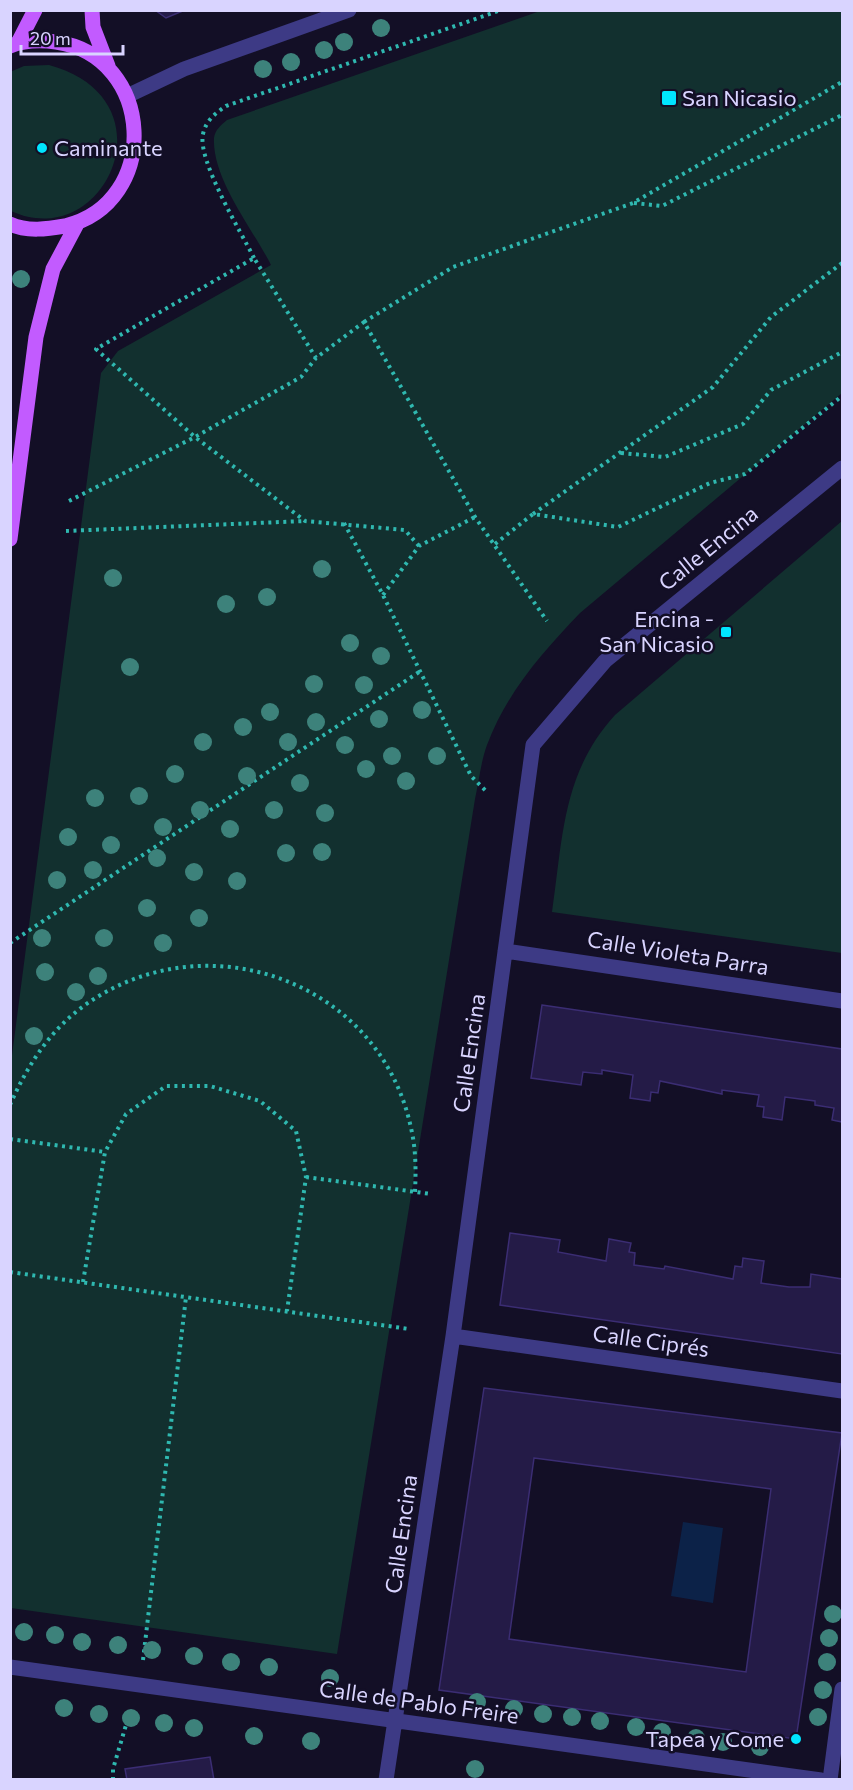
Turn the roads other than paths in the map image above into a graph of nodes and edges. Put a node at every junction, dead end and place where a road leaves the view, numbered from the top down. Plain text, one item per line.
1 (35, 10) edge
2 (92, 10) edge
3 (349, 10) edge
4 (14, 45) edge
5 (109, 69) junction
6 (127, 96) junction
7 (78, 222) junction
8 (10, 224) edge
9 (843, 468) edge
10 (10, 539) edge
11 (506, 951) junction
12 (843, 1001) edge
13 (453, 1336) junction
14 (843, 1391) edge
15 (10, 1667) edge
16 (843, 1689) edge
17 (395, 1720) junction
18 (386, 1779) edge
19 (821, 1779) edge
20 (830, 1779) edge

1 - 4 main road
2 - 5 main road
3 - 6 street
4 - 5 main road
5 - 6 main road
6 - 7 main road
7 - 8 main road
7 - 10 main road
9 - 11 street, Calle Encina
11 - 12 street, Calle Violeta Parra
11 - 13 street, Calle Encina
13 - 14 street, Calle Ciprés
13 - 17 street, Calle Encina
15 - 17 street, Calle de Pablo Freire
16 - 20 street
17 - 18 street, Calle Encina
17 - 19 street, Calle de Pablo Freire

